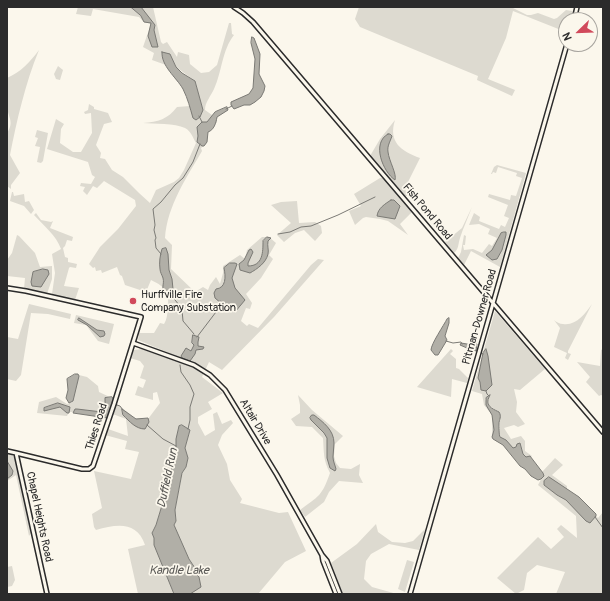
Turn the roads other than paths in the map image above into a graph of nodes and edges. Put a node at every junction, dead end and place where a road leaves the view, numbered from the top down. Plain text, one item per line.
1 (234, 7) edge
2 (565, 52) edge
3 (7, 288) edge
4 (495, 294) junction
5 (487, 296) junction
6 (493, 302) junction
7 (498, 309) junction
8 (490, 312) junction
9 (133, 343) junction
10 (603, 432) edge
11 (7, 451) edge
12 (16, 454) junction
13 (322, 555) junction
14 (47, 594) edge
15 (336, 594) edge
16 (340, 594) edge
17 (410, 594) edge

1 - 5 street, Fish Pond Road
2 - 4 street, Pitman-Downer Road
3 - 9 street, Thies Road
4 - 5 street
4 - 6 street, Pitman-Downer Road
5 - 6 street, Fish Pond Road
6 - 7 street, Fish Pond Road
6 - 8 street, Pitman-Downer Road
7 - 8 street
7 - 10 street, Fish Pond Road
8 - 17 street, Pitman-Downer Road
9 - 12 street, Thies Road
9 - 13 street, Altair Drive
11 - 12 street
12 - 14 street, Chapel Heights Road
13 - 15 street, Altair Drive
13 - 16 street, Altair Drive

